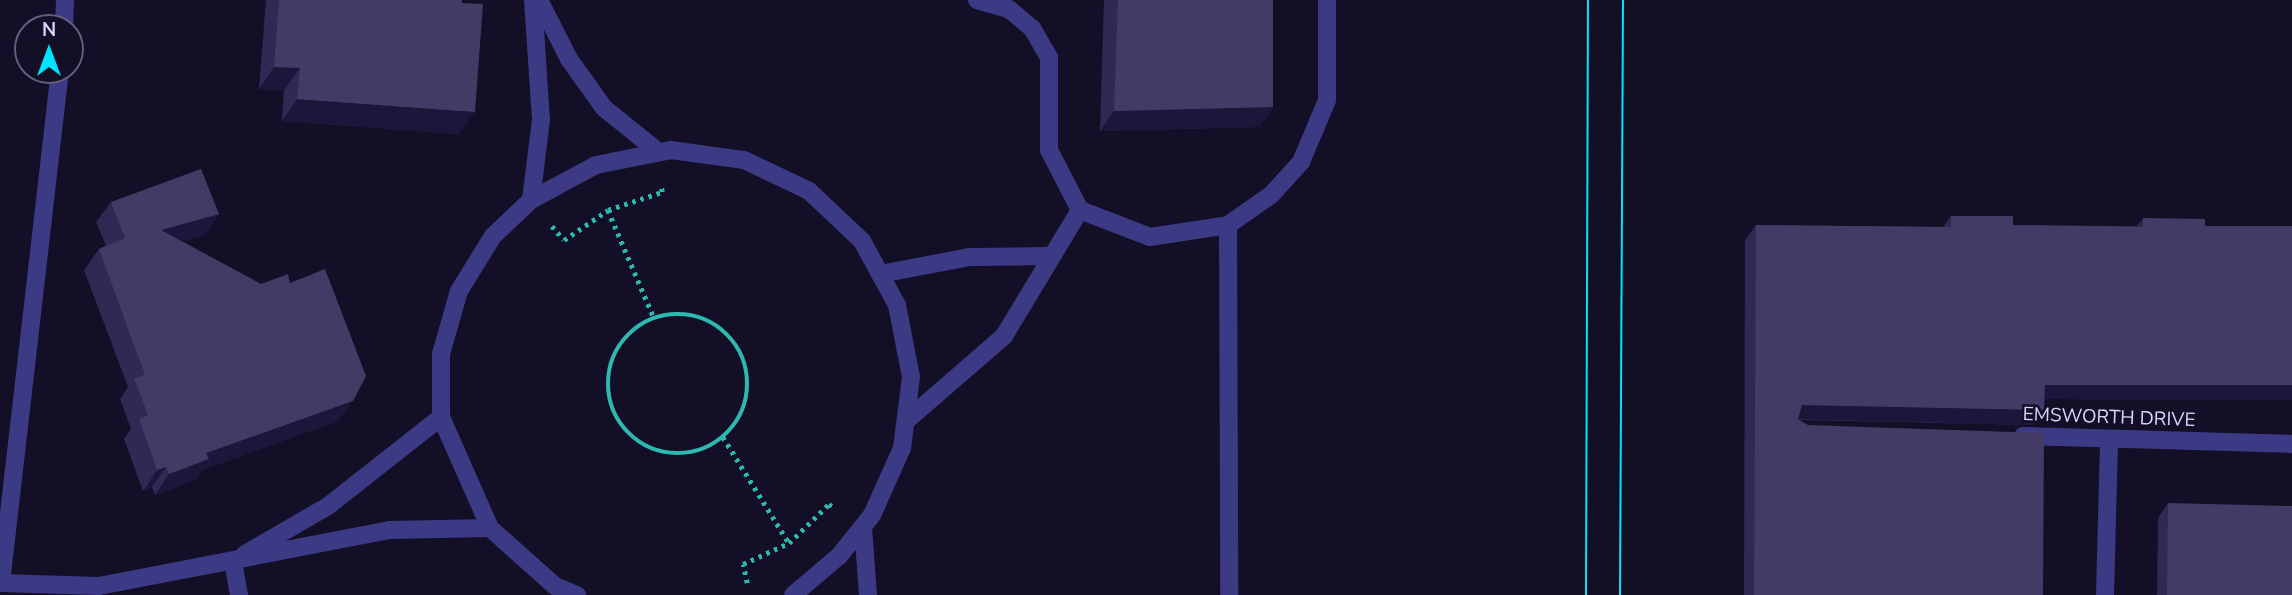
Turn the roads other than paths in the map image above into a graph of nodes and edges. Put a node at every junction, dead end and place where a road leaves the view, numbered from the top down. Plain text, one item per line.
1 (533, 0) edge
2 (539, 0) edge
3 (977, 0) edge
4 (1327, 0) edge
5 (58, 84) edge
6 (656, 150) junction
7 (531, 201) junction
8 (1080, 210) junction
9 (1228, 225) junction
10 (1049, 256) junction
11 (880, 274) junction
12 (441, 416) junction
13 (906, 421) junction
14 (2001, 436) edge
15 (2109, 439) junction
16 (2292, 444) edge
17 (490, 527) junction
18 (863, 527) junction
19 (233, 561) junction
20 (0, 583) edge
21 (239, 595) edge
22 (577, 595) edge
23 (793, 595) edge
24 (868, 595) edge
25 (1229, 595) edge
26 (2105, 595) edge

1 - 7 street
2 - 6 street
3 - 8 street
4 - 9 street
5 - 20 street
6 - 7 street
6 - 11 street
7 - 12 street
8 - 9 street
8 - 10 street
9 - 25 street
10 - 11 street
10 - 13 street
11 - 13 street
12 - 17 street
12 - 19 street
13 - 18 street
14 - 15 street, EMSWORTH DRIVE
15 - 16 street, EMSWORTH DRIVE
15 - 26 street
17 - 19 street
17 - 22 street
18 - 23 street
18 - 24 street
19 - 20 street
19 - 21 street

